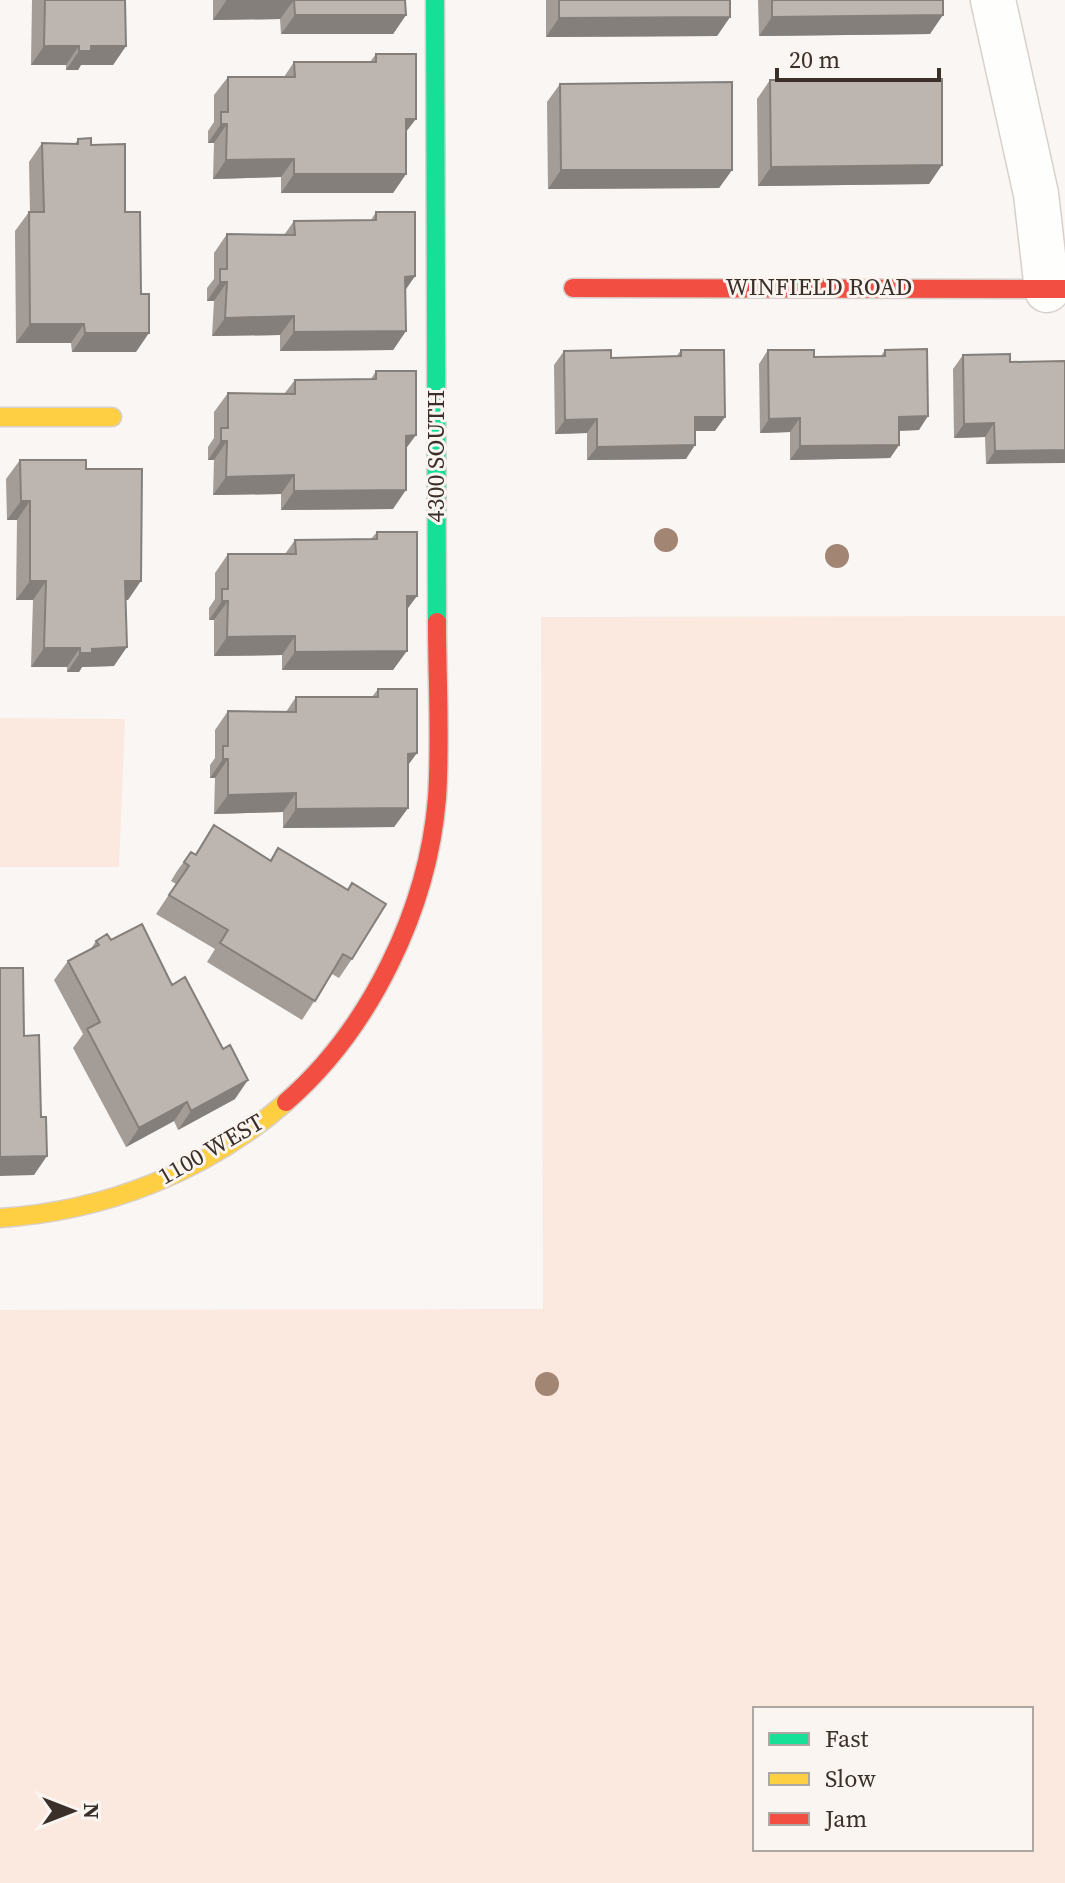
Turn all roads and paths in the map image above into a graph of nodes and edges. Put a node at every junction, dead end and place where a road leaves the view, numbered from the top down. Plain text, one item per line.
1 (435, 0) edge
2 (993, 0) edge
3 (573, 288) dead end
4 (1056, 289) edge
5 (0, 417) edge
6 (112, 417) dead end
7 (412, 909) joint
8 (0, 1218) edge

1 - 7 street, 4300 SOUTH
2 - 4 street
3 - 4 street, WINFIELD ROAD
5 - 6 street
7 - 8 street, 1100 WEST

